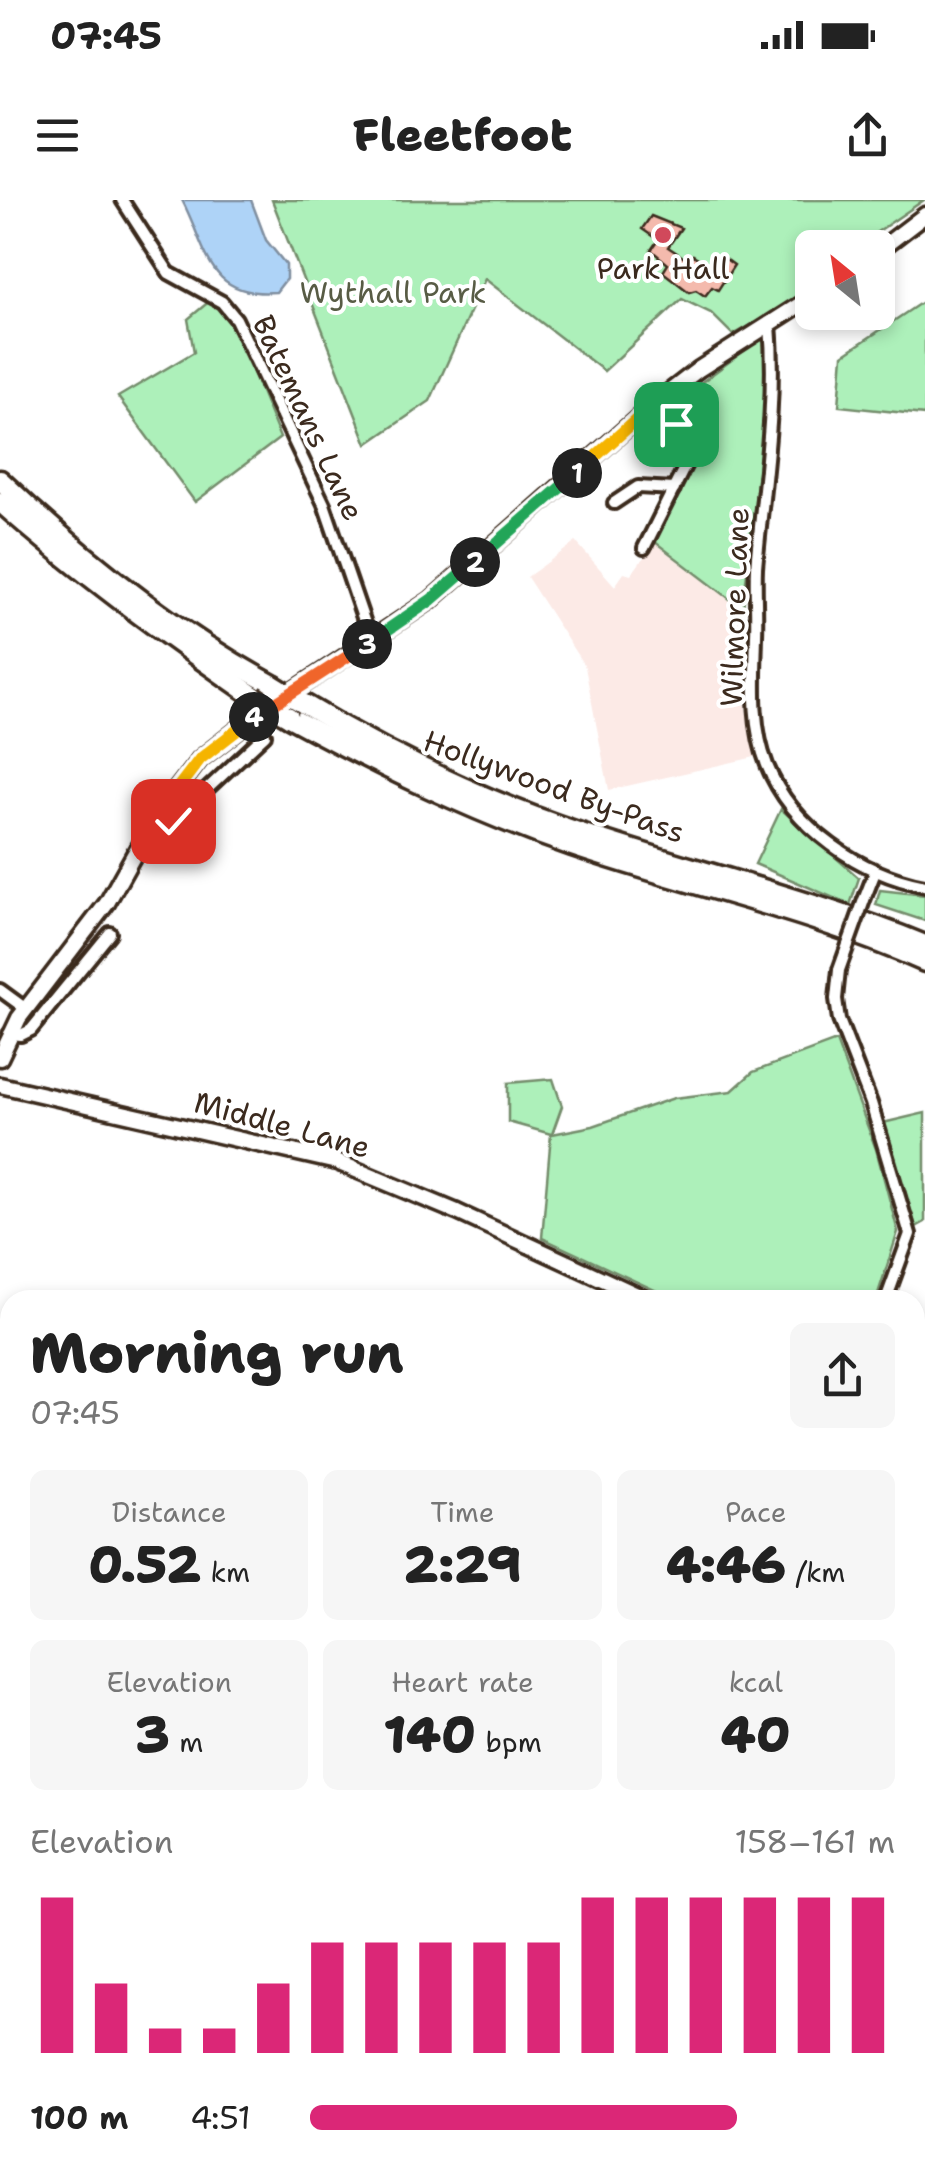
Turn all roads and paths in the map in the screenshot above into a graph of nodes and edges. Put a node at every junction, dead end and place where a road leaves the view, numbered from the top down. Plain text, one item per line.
1 (122, 200) edge
2 (925, 214) edge
3 (895, 238) edge
4 (795, 307) edge
5 (770, 324) junction
6 (656, 402) junction
7 (0, 480) edge
8 (674, 489) junction
9 (0, 502) edge
10 (614, 502) dead end
11 (644, 548) dead end
12 (371, 642) junction
13 (296, 710) junction
14 (266, 735) dead end
15 (154, 819) junction
16 (875, 872) junction
17 (925, 886) edge
18 (110, 933) dead end
19 (925, 945) edge
20 (925, 962) edge
21 (0, 990) edge
22 (26, 1009) junction
23 (10, 1034) junction
24 (0, 1058) edge
25 (0, 1085) edge
26 (626, 1290) edge
27 (890, 1290) edge

1 - 12 street, Batemans Lane
2 - 3 street
4 - 5 street
5 - 6 street
5 - 16 street, Wilmore Lane
6 - 8 street
6 - 12 street
7 - 13 highway, Hollywood By-Pass, bridge
8 - 10 street
8 - 11 street
9 - 13 highway, Hollywood By-Pass, bridge
12 - 15 street
13 - 19 highway, Hollywood By-Pass
13 - 20 highway, Hollywood By-Pass
14 - 15 street
15 - 22 street
16 - 17 street, Wilmore Lane
16 - 27 street, bridge
18 - 23 street
21 - 22 street
22 - 23 street
23 - 24 street
25 - 26 street, Middle Lane

